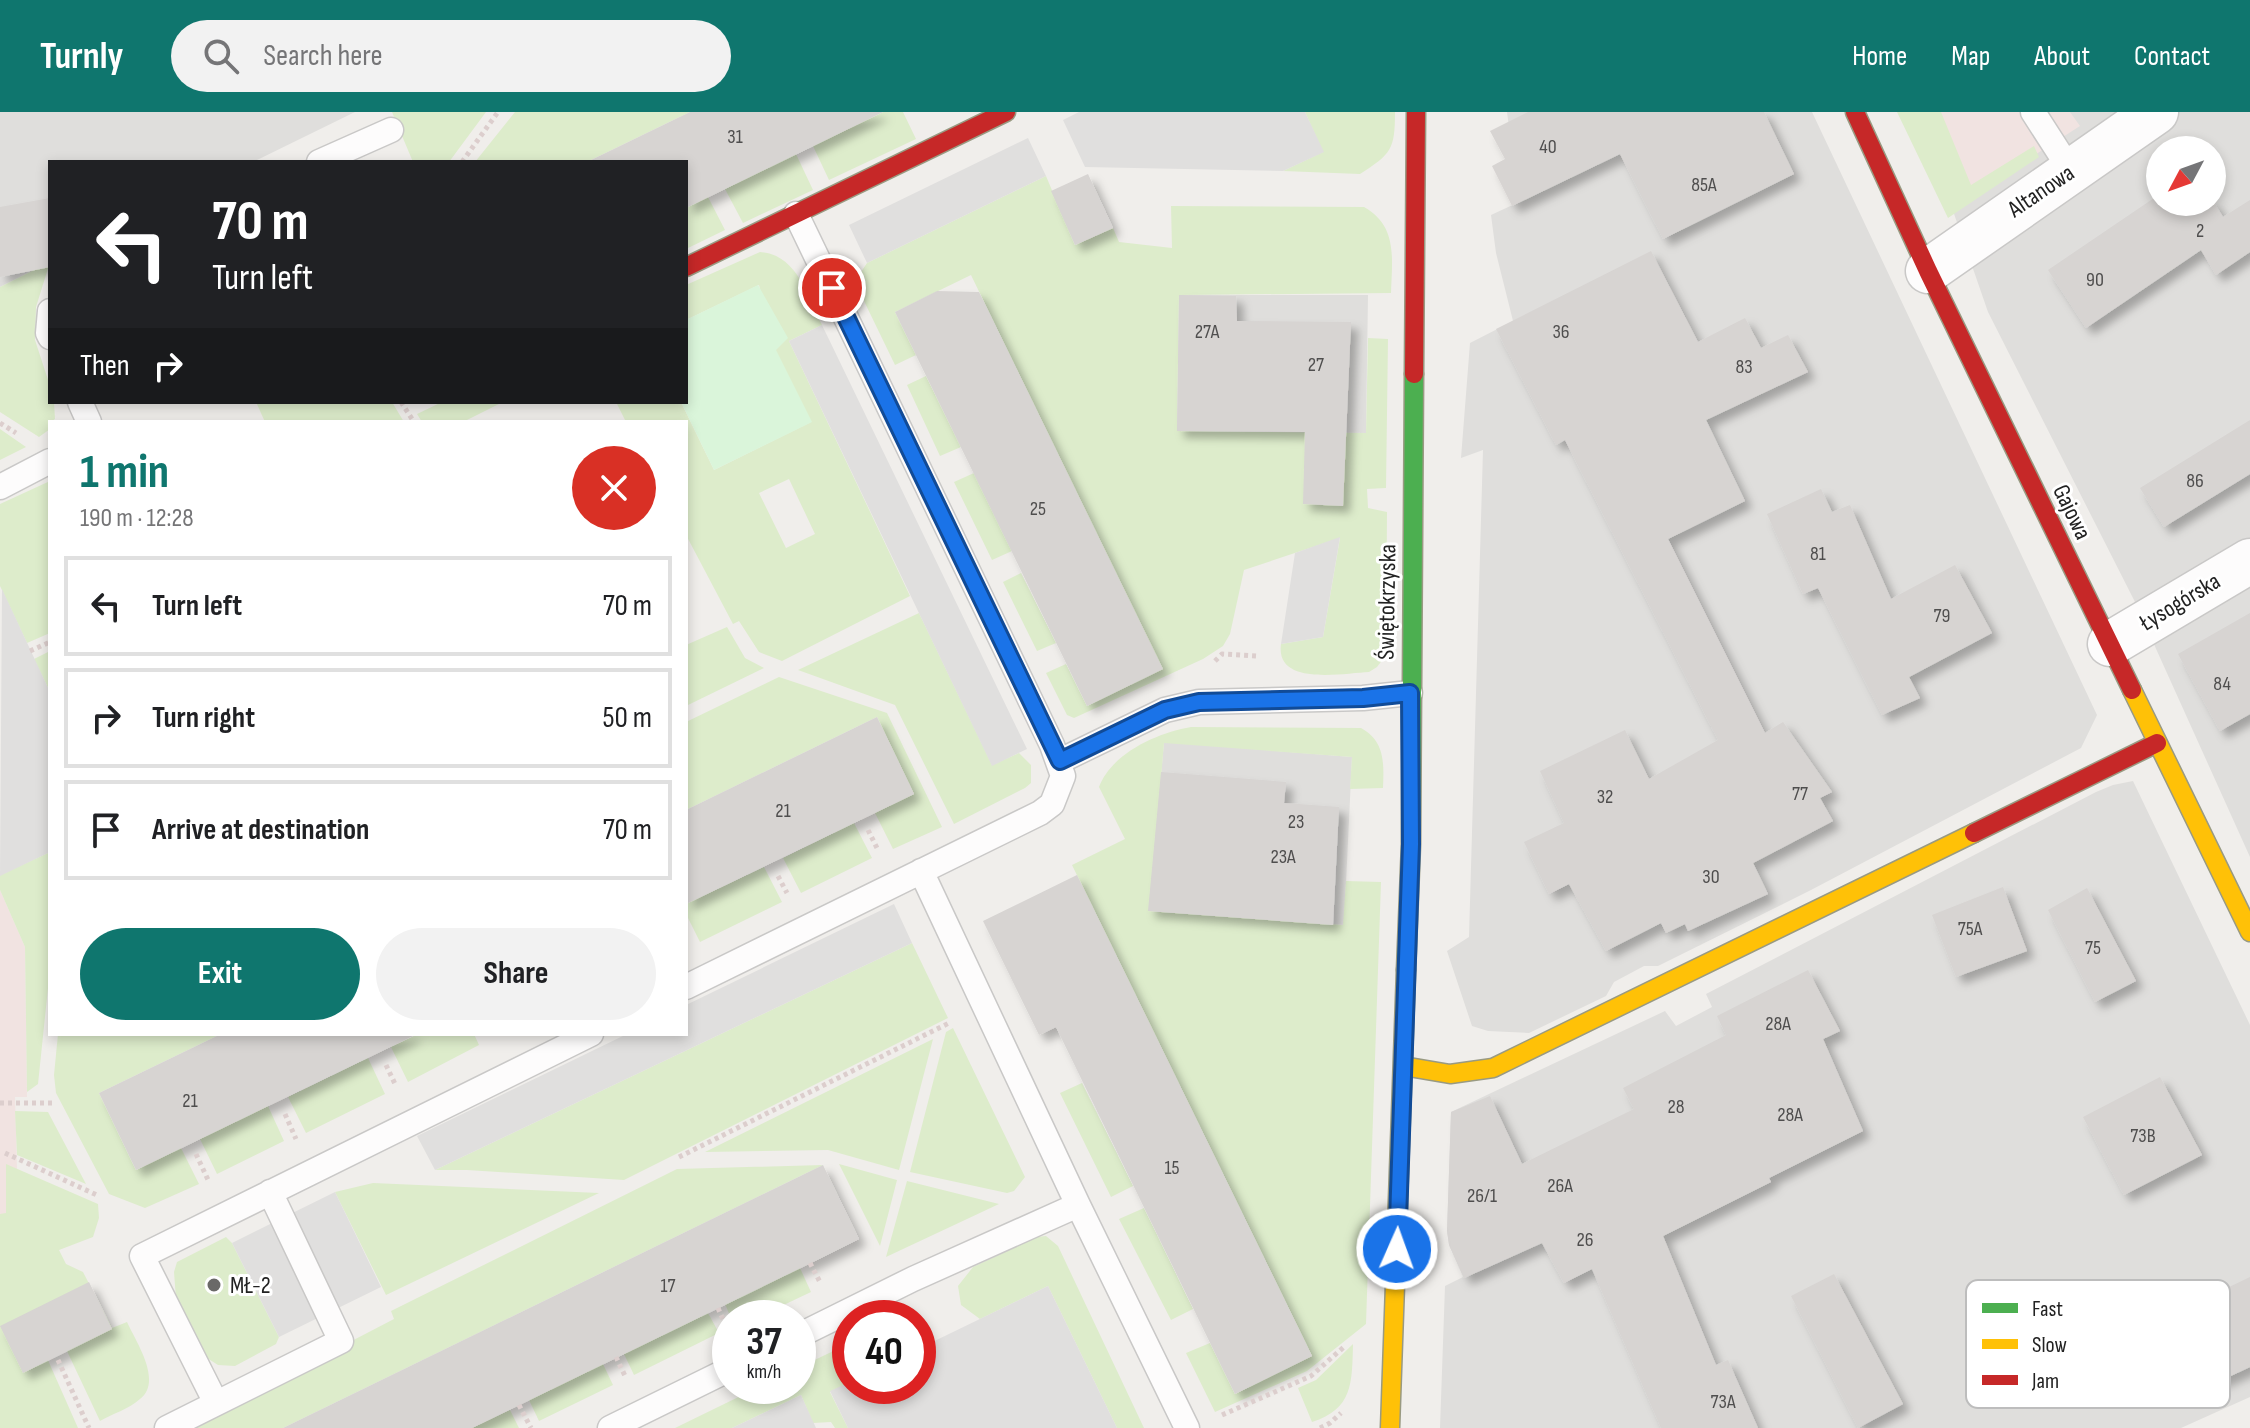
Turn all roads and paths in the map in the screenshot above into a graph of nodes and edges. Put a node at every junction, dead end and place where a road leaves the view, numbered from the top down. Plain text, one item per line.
1 (498, 112) edge
2 (1006, 112) edge
3 (1416, 112) edge
4 (1855, 112) edge
5 (2033, 112) edge
6 (2156, 112) edge
7 (391, 130) dead end
8 (324, 160) edge
9 (463, 160) edge
10 (2071, 171) junction
11 (796, 214) junction
12 (688, 266) edge
13 (1928, 271) junction
14 (48, 462) edge
15 (0, 487) edge
16 (2250, 561) edge
17 (48, 643) edge
18 (2110, 644) junction
19 (30, 651) dead end
20 (1256, 656) dead end
21 (1207, 668) dead end
22 (1410, 693) junction
23 (2157, 743) junction
24 (1060, 761) junction
25 (868, 830) dead end
26 (883, 861) dead end
27 (921, 871) junction
28 (2250, 932) edge
29 (688, 986) edge
30 (955, 1020) dead end
31 (587, 1036) edge
32 (386, 1065) dead end
33 (1403, 1066) junction
34 (401, 1096) dead end
35 (0, 1103) edge
36 (54, 1103) dead end
37 (285, 1114) dead end
38 (299, 1146) dead end
39 (5, 1153) dead end
40 (196, 1154) dead end
41 (679, 1157) dead end
42 (212, 1189) dead end
43 (270, 1192) junction
44 (99, 1196) dead end
45 (1078, 1205) junction
46 (810, 1263) dead end
47 (825, 1291) dead end
48 (816, 1327) edge
49 (1352, 1340) dead end
50 (616, 1357) dead end
51 (58, 1360) dead end
52 (712, 1378) edge
53 (629, 1385) dead end
54 (216, 1403) junction
55 (1348, 1403) dead end
56 (519, 1405) dead end
57 (1198, 1424) edge
58 (89, 1428) edge
59 (167, 1428) edge
60 (531, 1428) edge
61 (610, 1428) edge
62 (1320, 1428) edge
63 (1390, 1428) edge

1 - 9 path
2 - 11 street
3 - 22 street, Świętokrzyska
4 - 13 street, Gajowa
5 - 10 lane
6 - 10 street, Altanowa
7 - 8 lane
10 - 13 street, Altanowa
11 - 12 street
11 - 24 lane
13 - 18 street, Gajowa
14 - 15 lane
16 - 18 street, Łysogórska
17 - 19 path
18 - 23 street, Gajowa
20 - 21 path
22 - 24 lane
22 - 33 street, Świętokrzyska
23 - 28 street, Gajowa
23 - 33 street
24 - 27 lane
25 - 26 path
27 - 29 lane
27 - 45 lane
30 - 41 path
31 - 43 lane
32 - 34 path
33 - 63 street, Świętokrzyska
35 - 36 path
37 - 38 path
39 - 44 path
40 - 42 path
43 - 54 lane
43 - 54 lane
45 - 48 lane
45 - 57 lane
46 - 47 path
49 - 57 path
50 - 53 path
51 - 58 path
52 - 61 lane
54 - 59 lane
55 - 62 path
56 - 60 path

